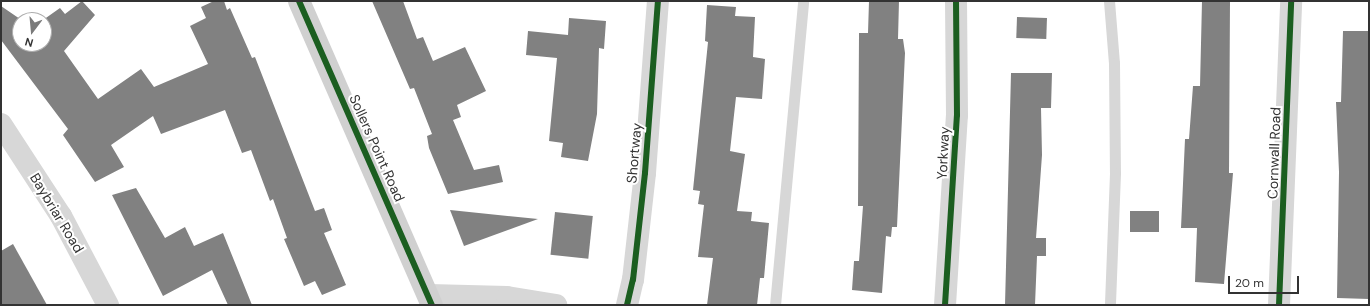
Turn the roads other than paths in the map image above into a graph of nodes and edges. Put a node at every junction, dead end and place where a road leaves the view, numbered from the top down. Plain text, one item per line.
1 (299, 1) edge
2 (658, 1) edge
3 (803, 1) edge
4 (956, 1) edge
5 (1109, 1) edge
6 (1291, 1) edge
7 (1, 124) edge
8 (430, 300) edge
9 (108, 305) edge
10 (556, 305) edge
11 (627, 305) edge
12 (775, 305) edge
13 (945, 305) edge
14 (1110, 305) edge
15 (1279, 305) edge

1 - 8 main road, Sollers Point Road
2 - 11 street, Shortway
3 - 12 lane
4 - 13 street, Yorkway
5 - 14 lane
6 - 15 street, Cornwall Road
7 - 9 street, Baybriar Road
8 - 10 street

